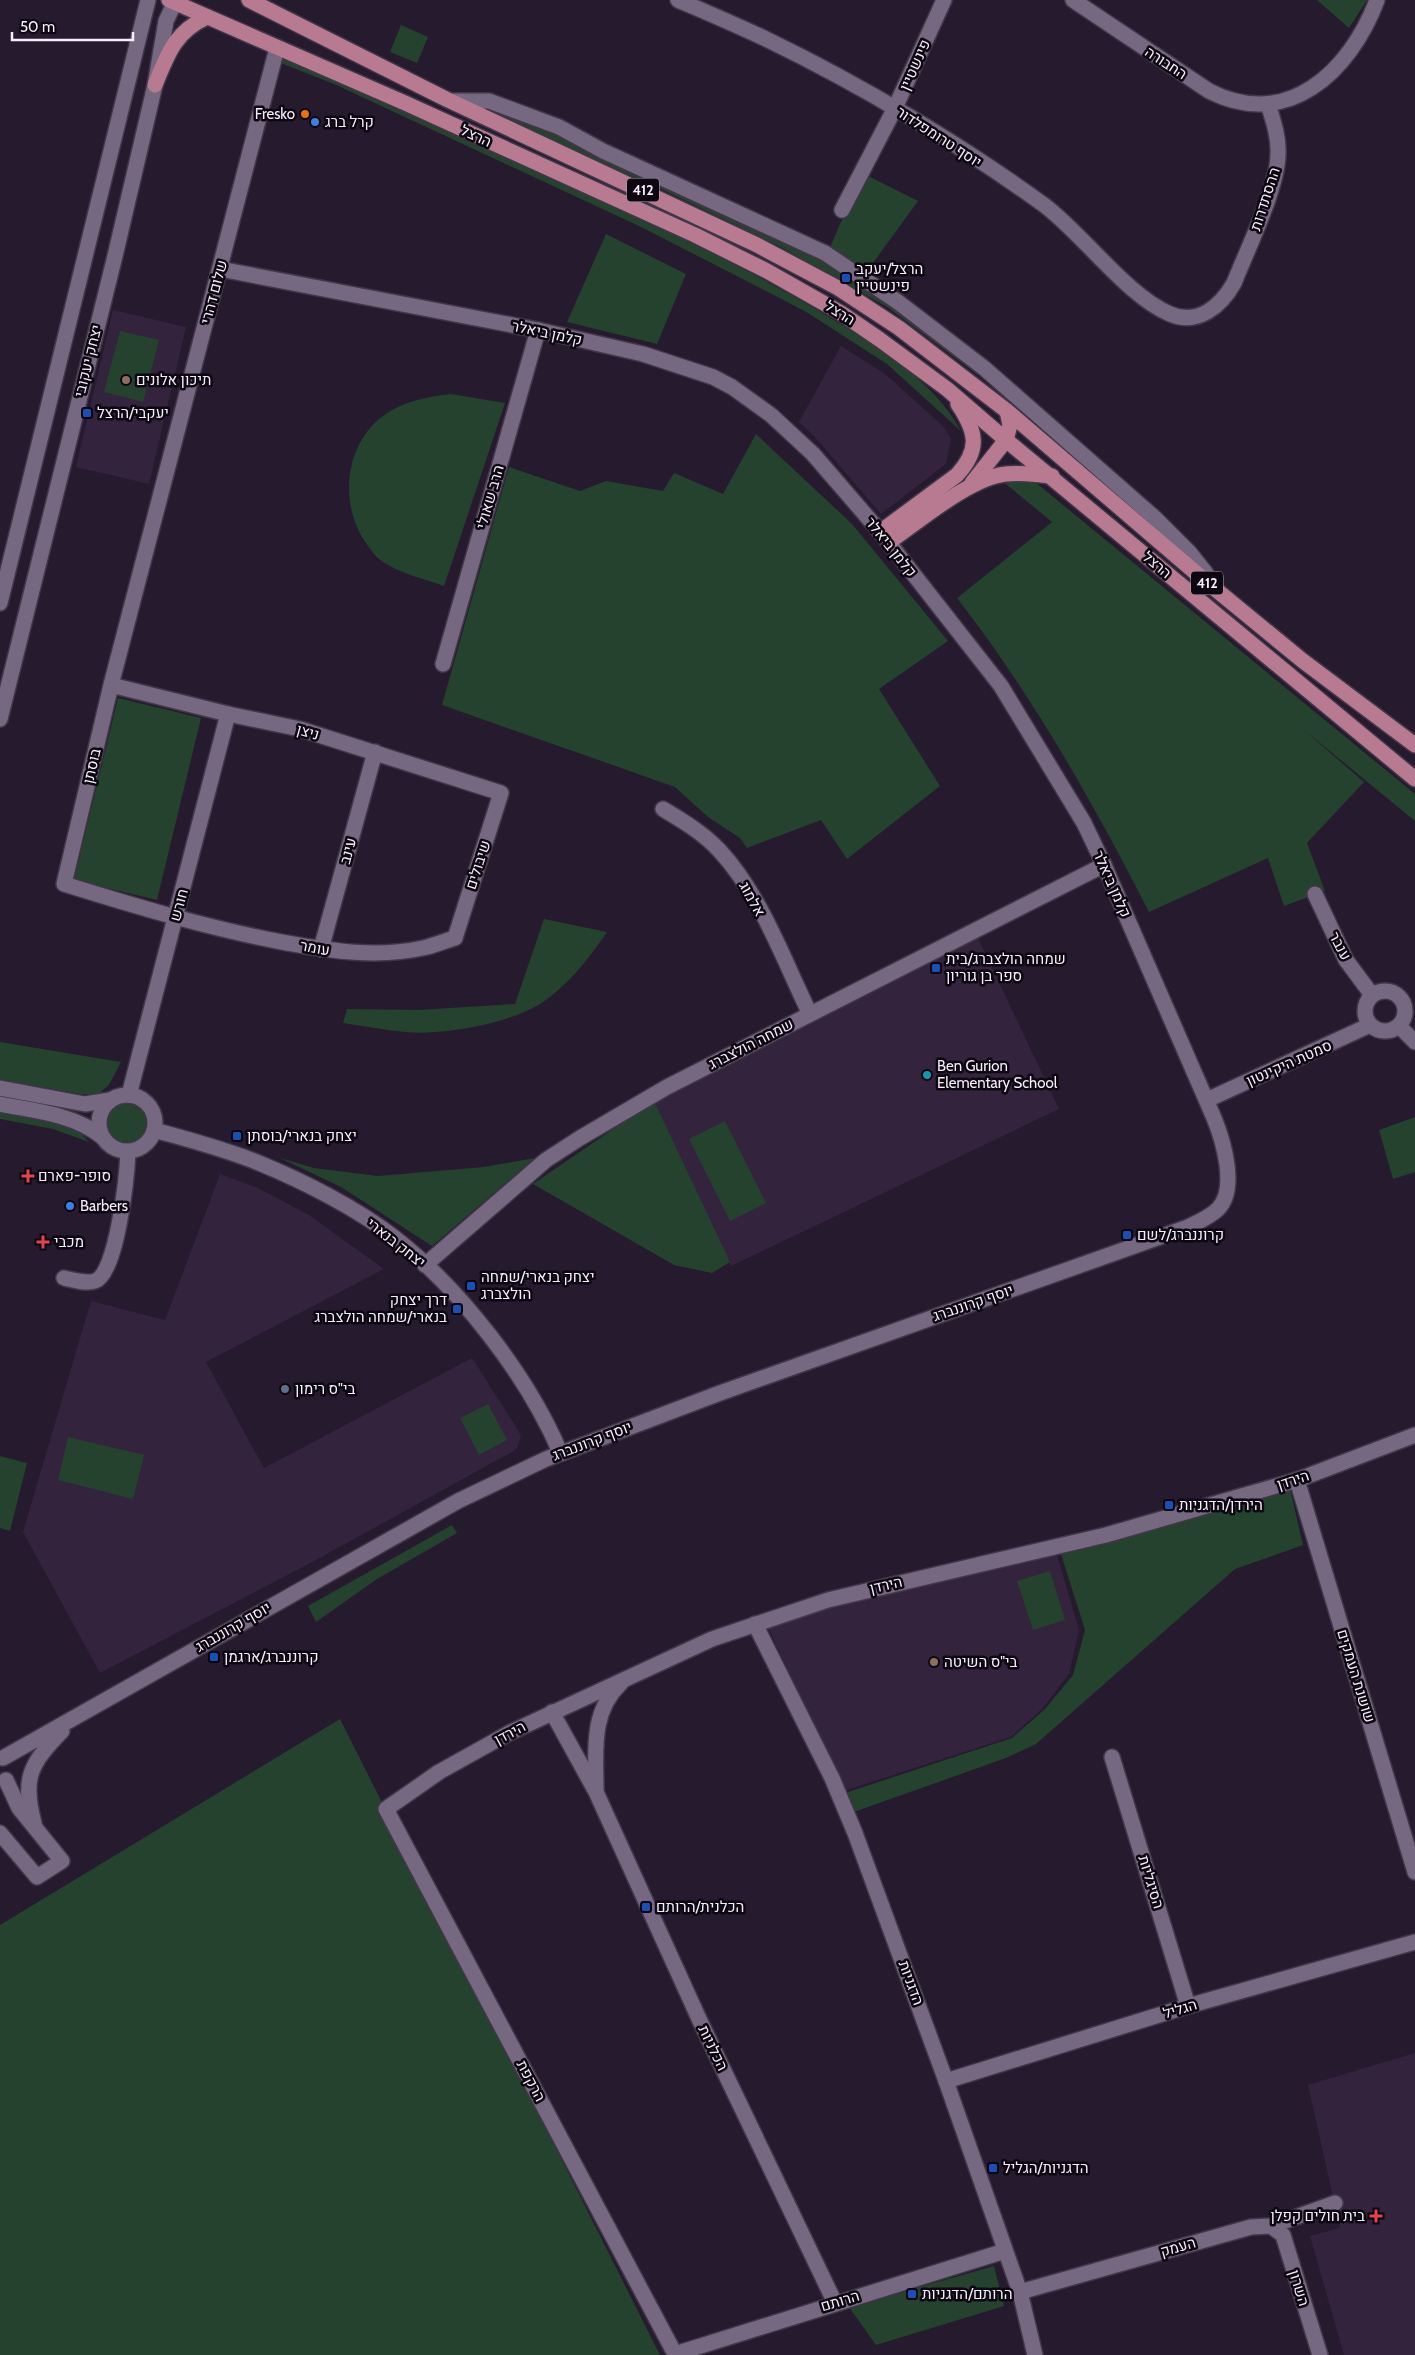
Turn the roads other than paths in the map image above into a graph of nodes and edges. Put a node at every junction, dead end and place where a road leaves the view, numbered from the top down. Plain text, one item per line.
1 (148, 0) edge
2 (678, 0) edge
3 (944, 0) edge
4 (1073, 0) edge
5 (1377, 0) edge
6 (173, 1) edge
7 (254, 2) edge
8 (207, 17) junction
9 (277, 48) junction
10 (155, 85) junction
11 (450, 101) junction
12 (1268, 104) junction
13 (895, 108) junction
14 (842, 210) dead end
15 (220, 269) junction
16 (1173, 315) joint
17 (538, 330) junction
18 (947, 389) junction
19 (1007, 411) junction
20 (1006, 440) junction
21 (1052, 476) junction
22 (967, 488) junction
23 (150, 536) joint
24 (885, 537) junction
25 (1214, 588) junction
26 (0, 603) edge
27 (443, 664) dead end
28 (111, 685) junction
29 (228, 714) junction
30 (0, 719) edge
31 (1415, 745) edge
32 (374, 752) junction
33 (1415, 779) edge
34 (501, 793) joint
35 (663, 809) dead end
36 (1104, 865) junction
37 (1316, 894) dead end
38 (175, 918) junction
39 (455, 938) joint
40 (321, 949) junction
41 (1372, 995) junction
42 (810, 1014) junction
43 (1370, 1025) junction
44 (1399, 1026) junction
45 (1415, 1042) edge
46 (0, 1088) edge
47 (129, 1095) junction
48 (110, 1100) junction
49 (1207, 1100) junction
50 (0, 1104) edge
51 (154, 1130) junction
52 (101, 1136) junction
53 (128, 1152) junction
54 (1220, 1208) joint
55 (425, 1265) junction
56 (64, 1278) dead end
57 (1415, 1435) edge
58 (560, 1452) junction
59 (1297, 1480) junction
60 (755, 1624) junction
61 (626, 1678) junction
62 (90, 1709) junction
63 (552, 1712) junction
64 (2, 1756) edge
65 (1112, 1758) dead end
66 (6, 1780) junction
67 (596, 1792) junction
68 (0, 1795) edge
69 (386, 1808) joint
70 (36, 1830) junction
71 (0, 1833) edge
72 (1415, 1872) edge
73 (1415, 1942) edge
74 (1188, 2006) junction
75 (946, 2082) junction
76 (1335, 2203) dead end
77 (1271, 2226) junction
78 (1005, 2251) junction
79 (1020, 2292) junction
80 (835, 2303) junction
81 (675, 2354) joint
82 (1036, 2355) edge
83 (1320, 2355) edge

1 - 26 street, יצחק יעקובי
2 - 13 street, יוסף טרומפלדור
3 - 13 street, פינשטיין
4 - 12 street, החבורה
5 - 12 street
6 - 8 main road, הרצל / 412
6 - 10 street, יצחק יעקובי
7 - 11 main road, הרצל / 412
8 - 9 main road, הרצל / 412
8 - 10 main road
9 - 15 street, שלום דהרי
9 - 18 main road, הרצל / 412
10 - 30 street, יצחק יעקובי
11 - 19 main road, הרצל / 412
11 - 25 street
12 - 16 street, ההסתדרות
13 - 14 street, פינשטיין
13 - 16 street, יוסף טרומפלדור
15 - 17 street, קלמן ביאלר
15 - 23 street, שלום דהרי
17 - 24 street, קלמן ביאלר
17 - 27 street, הרב שאולי
18 - 20 main road, הרצל / 412
18 - 24 main road
19 - 20 main road
19 - 25 main road, הרצל / 412
20 - 21 main road, הרצל / 412
20 - 22 main road
21 - 22 main road
21 - 33 main road, הרצל / 412
22 - 24 main road
23 - 28 street, בוסתן
24 - 36 street, קלמן ביאלר
25 - 31 main road, הרצל / 412
28 - 29 street, ניצן
28 - 38 street, בוסתן
29 - 32 street, ניצן
29 - 38 street, חורש
32 - 34 street, ניצן
32 - 40 street, עינב
34 - 39 street, שיבולים
35 - 42 street, אלמוג
36 - 42 street, שמחה הולצברג
36 - 49 street, קלמן ביאלר
37 - 41 street, ענבר
38 - 40 street, עומר
38 - 47 street, חורש
39 - 40 street, עומר
41 - 43 street
41 - 44 street
42 - 55 street, שמחה הולצברג
43 - 44 street
43 - 49 street, סמטת היקינטון
44 - 45 street
46 - 48 street
47 - 48 street
47 - 51 street
48 - 52 street
49 - 54 street, קלמן ביאלר
50 - 52 street
51 - 53 street
51 - 55 street, יצחק בנארי
52 - 53 street
53 - 56 street
54 - 58 street, יוסף קרוננברג
55 - 58 street, יצחק בנארי
57 - 59 street, הירדן
58 - 62 street, יוסף קרוננברג
59 - 60 street, הירדן
59 - 72 street, שושנת העמקים
60 - 61 street, הירדן
60 - 75 street, הדגניות
61 - 63 street, הירדן
61 - 67 street, הכלניות
62 - 64 street, יוסף קרוננברג
62 - 70 street
63 - 67 street, הכלניות
63 - 69 street, הירדן
64 - 66 street
65 - 74 street, הסיגליות
66 - 68 street
66 - 70 street
67 - 80 street, הכלניות
69 - 81 street, הרקפת
70 - 71 street
73 - 74 street, הגליל
74 - 75 street, הגליל
75 - 78 street, הדגניות
76 - 77 street, העמק
77 - 79 street, העמק
77 - 83 street, השרון
78 - 79 street, הדגניות
78 - 80 street, הרותם
79 - 82 street, הדגניות
80 - 81 street, הרותם

